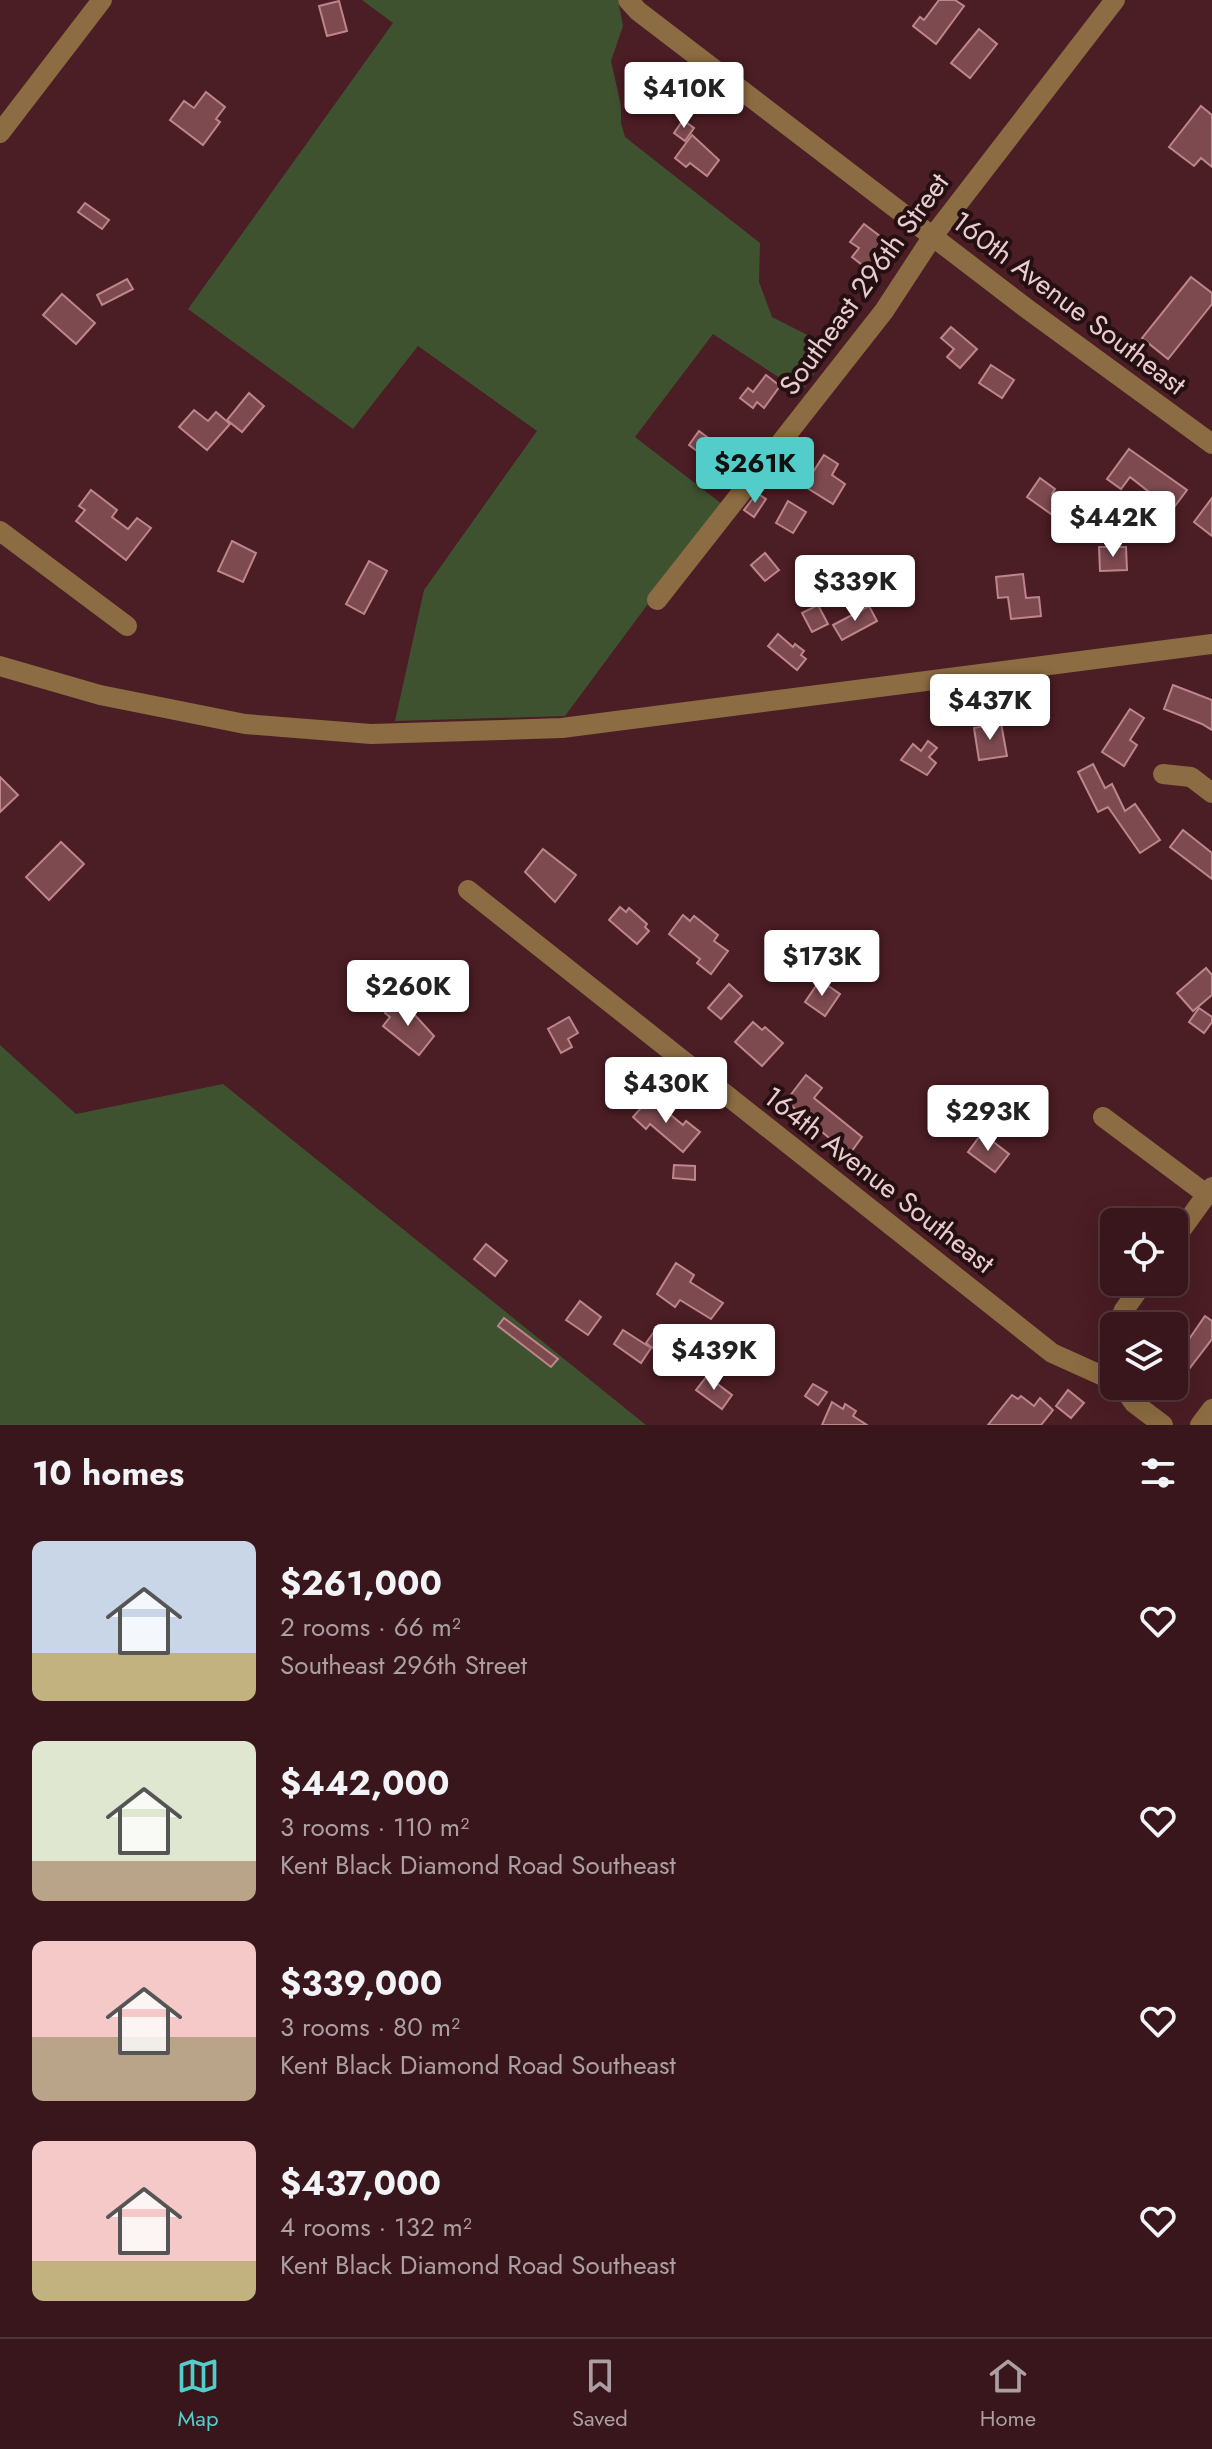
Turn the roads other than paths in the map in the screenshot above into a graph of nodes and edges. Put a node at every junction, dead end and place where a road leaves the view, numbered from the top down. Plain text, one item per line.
1 (102, 0) edge
2 (628, 0) edge
3 (1115, 0) edge
4 (0, 133) edge
5 (933, 236) junction
6 (1212, 444) edge
7 (0, 531) edge
8 (657, 600) dead end
9 (127, 626) dead end
10 (1212, 644) edge
11 (0, 666) edge
12 (1163, 774) dead end
13 (1212, 793) edge
14 (468, 890) dead end
15 (1103, 1117) dead end
16 (1209, 1191) edge
17 (1188, 1220) edge
18 (1100, 1375) edge
19 (1132, 1400) edge
20 (1212, 1409) edge
21 (1163, 1425) edge
22 (1200, 1425) edge

1 - 4 street
2 - 5 street, 160th Avenue Southeast
3 - 5 street, Southeast 296th Street
5 - 6 street, 160th Avenue Southeast
5 - 8 street, Southeast 296th Street
7 - 9 street
10 - 11 street
12 - 13 street
14 - 18 street, 164th Avenue Southeast
15 - 16 street
16 - 17 street
19 - 21 street
20 - 22 street

